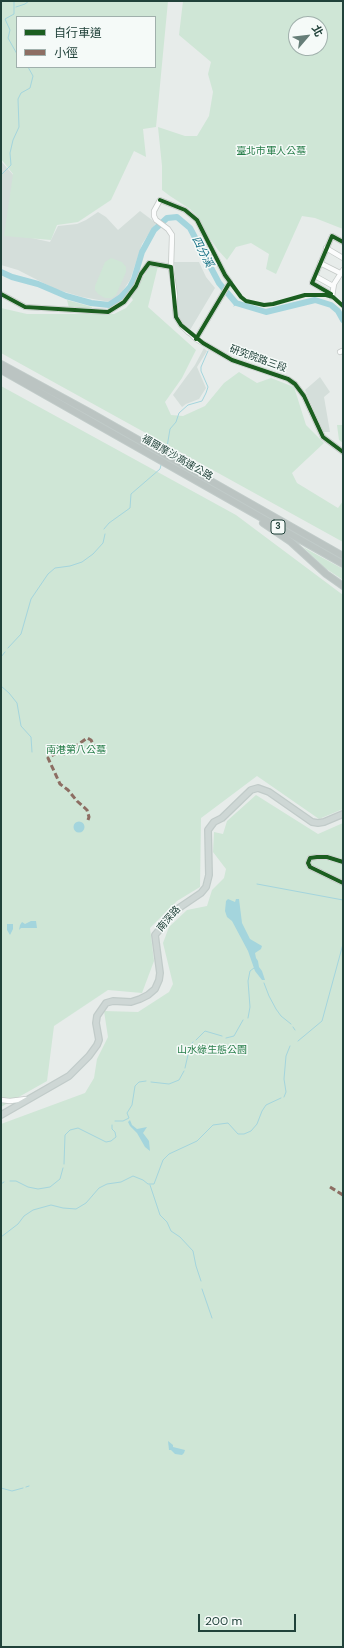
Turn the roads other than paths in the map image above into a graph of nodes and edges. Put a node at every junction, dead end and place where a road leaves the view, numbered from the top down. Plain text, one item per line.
1 (343, 242) edge
2 (326, 248) junction
3 (343, 258) edge
4 (320, 262) junction
5 (171, 267) junction
6 (342, 272) edge
7 (315, 276) junction
8 (333, 286) junction
9 (1, 294) edge
10 (196, 339) junction
11 (1, 364) edge
12 (1, 370) edge
13 (115, 430) junction
14 (343, 452) edge
15 (213, 490) junction
16 (308, 536) junction
17 (343, 551) edge
18 (343, 556) edge
19 (343, 564) edge
20 (343, 586) edge
21 (343, 814) edge
22 (343, 862) edge
23 (343, 883) edge
24 (30, 1099) junction
25 (1, 1100) edge
26 (1, 1115) edge

1 - 2 street
2 - 3 street
2 - 4 street
4 - 6 street
4 - 7 street
5 - 9 street
5 - 10 street, 研究院路三段
5 - 10 street, 研究院路三段
6 - 8 street
7 - 8 street
7 - 8 street
10 - 14 street, 研究院路三段
11 - 13 highway, 福爾摩沙高速公路 / 3
12 - 13 highway, 福爾摩沙高速公路 / 3
13 - 15 highway, 福爾摩沙高速公路 / 3
13 - 16 highway, 福爾摩沙高速公路 / 3
15 - 19 highway, 福爾摩沙高速公路 / 3
15 - 20 highway
16 - 17 highway
16 - 18 highway, 福爾摩沙高速公路 / 3
21 - 24 main road, 南深路
22 - 23 street
24 - 25 street
24 - 26 main road, 南深路

